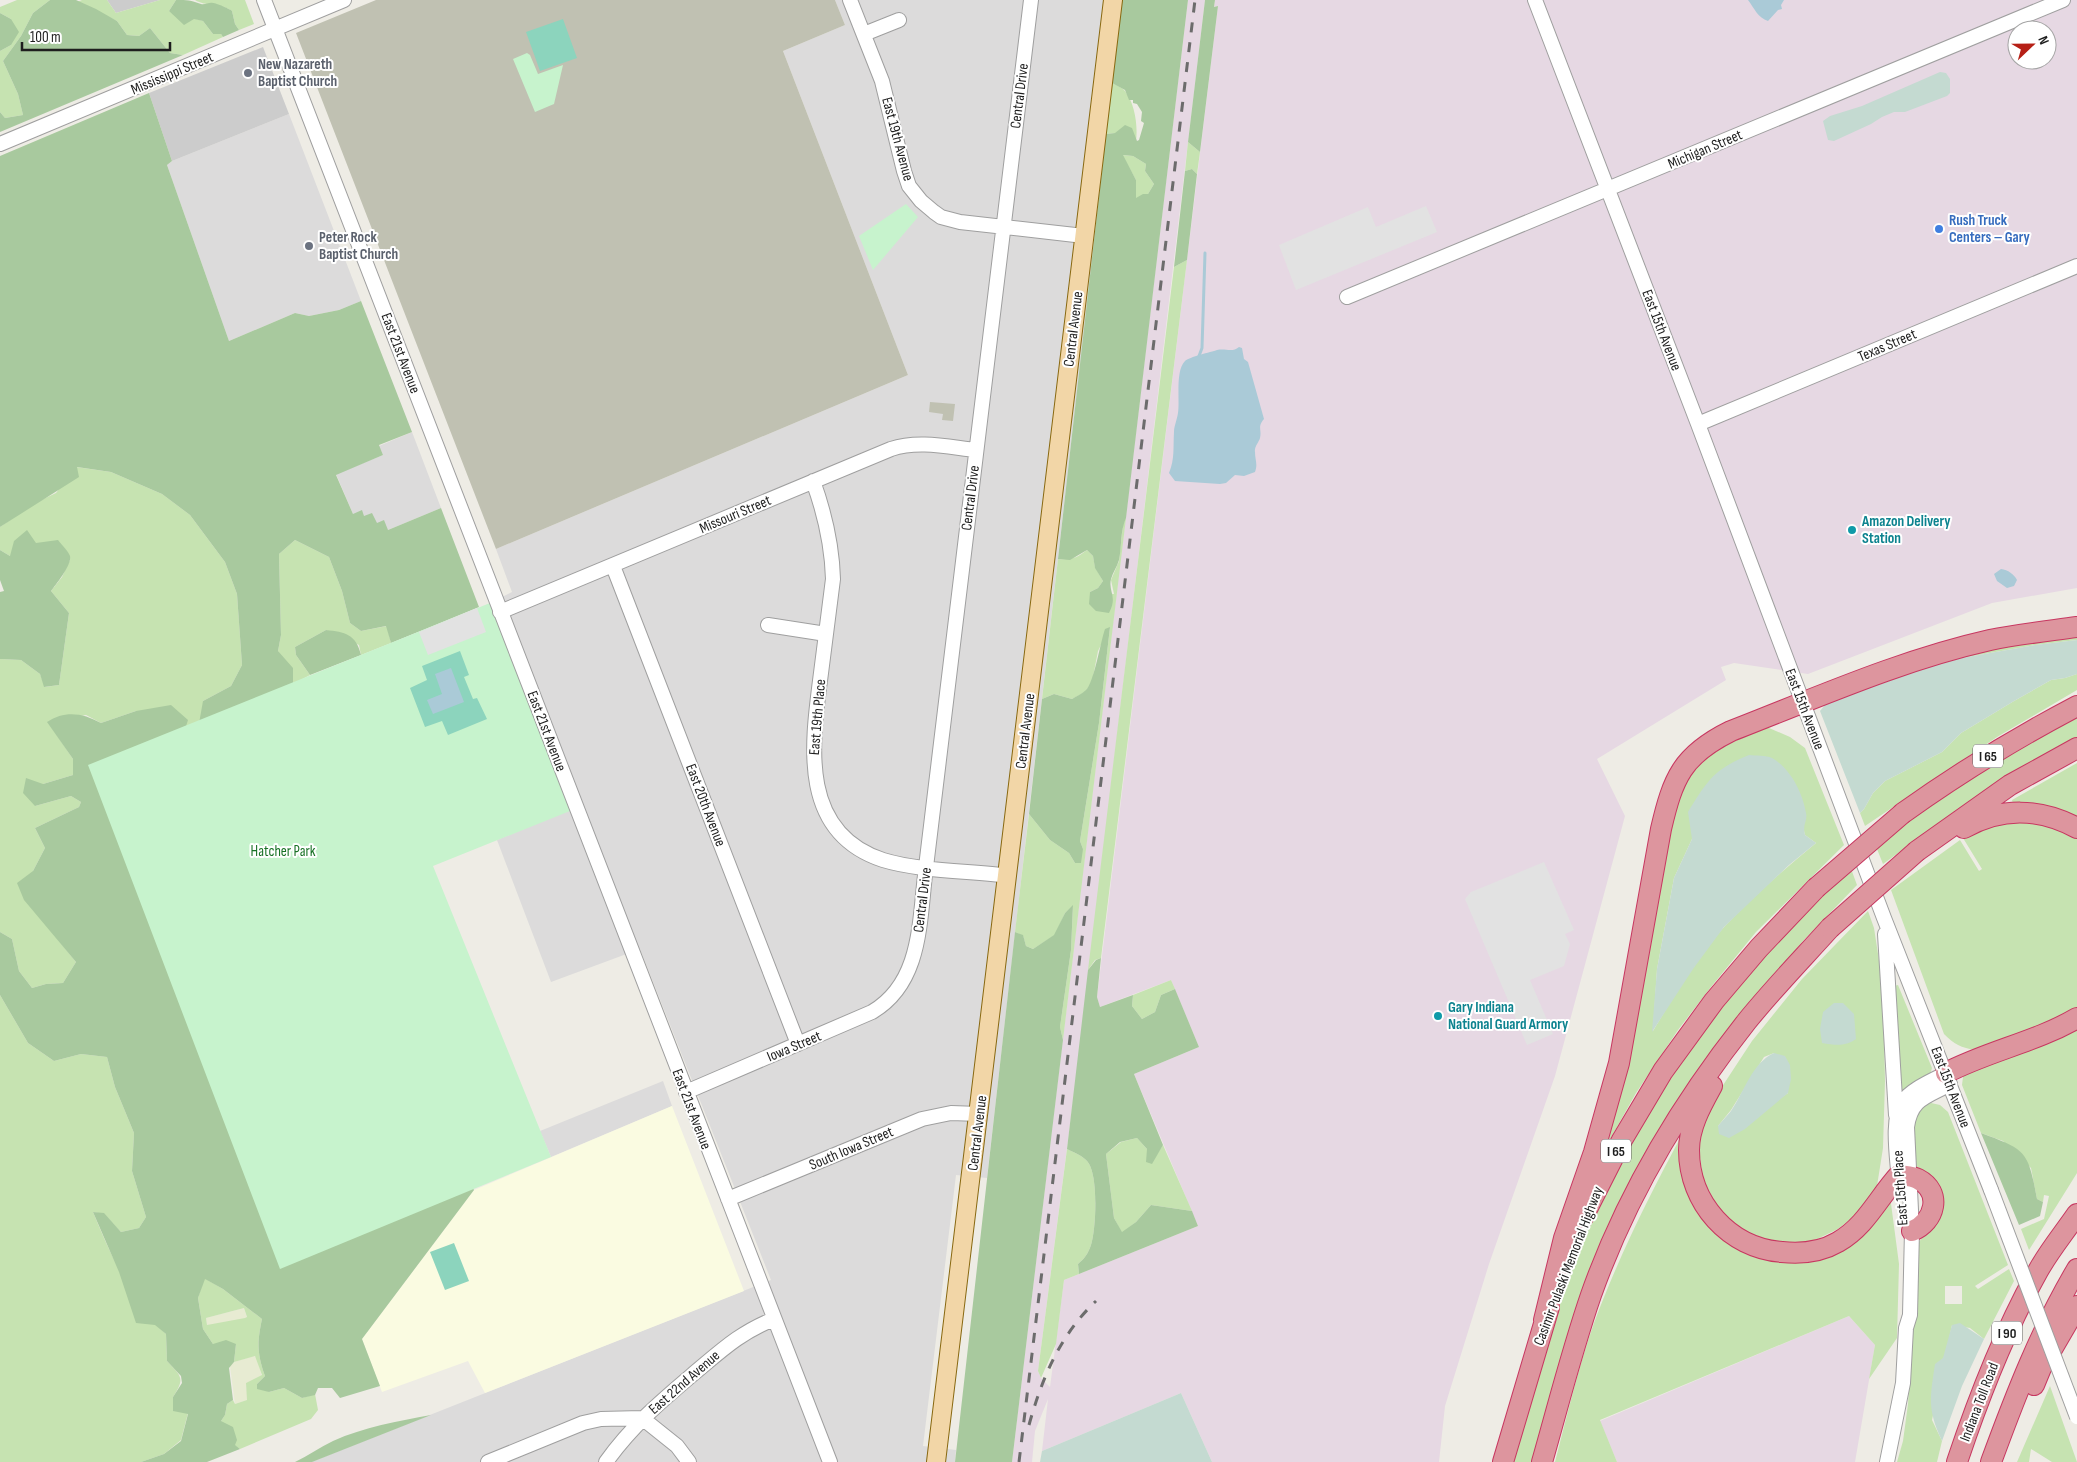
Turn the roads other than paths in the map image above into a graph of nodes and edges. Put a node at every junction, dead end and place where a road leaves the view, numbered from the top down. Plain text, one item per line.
1 (264, 0) edge
2 (344, 0) edge
3 (850, 0) edge
4 (1031, 0) edge
5 (1113, 0) edge
6 (1535, 0) edge
7 (2063, 0) edge
8 (899, 20) dead end
9 (275, 30) junction
10 (864, 34) junction
11 (0, 144) edge
12 (1608, 189) junction
13 (1003, 228) junction
14 (1084, 236) junction
15 (2077, 266) edge
16 (1348, 298) dead end
17 (1698, 424) junction
18 (976, 450) junction
19 (813, 481) junction
20 (613, 566) junction
21 (500, 612) junction
22 (768, 626) dead end
23 (2077, 627) edge
24 (826, 634) junction
25 (1802, 703) junction
26 (2077, 706) edge
27 (2077, 748) edge
28 (2077, 828) edge
29 (1922, 848) junction
30 (926, 867) junction
31 (1008, 876) junction
32 (1884, 918) junction
33 (896, 992) joint
34 (2077, 1018) edge
35 (1747, 1021) junction
36 (798, 1044) junction
37 (1948, 1079) junction
38 (686, 1092) junction
39 (979, 1114) junction
40 (1896, 1116) junction
41 (1904, 1176) junction
42 (728, 1200) junction
43 (2077, 1214) edge
44 (1912, 1231) joint
45 (2077, 1269) edge
46 (2077, 1306) edge
47 (774, 1319) junction
48 (1544, 1320) junction
49 (1906, 1328) junction
50 (2077, 1417) edge
51 (642, 1418) junction
52 (488, 1462) edge
53 (606, 1462) edge
54 (689, 1462) edge
55 (830, 1462) edge
56 (936, 1462) edge
57 (1503, 1462) edge
58 (1542, 1462) edge
59 (1887, 1462) edge
60 (1957, 1462) edge
61 (1992, 1462) edge

1 - 9 street, East 21st Avenue
2 - 9 street, Mississippi Street
3 - 10 street, East 19th Avenue
4 - 13 street, Central Drive
5 - 14 main road, Central Avenue
6 - 12 street, East 15th Avenue
7 - 12 street, Michigan Street
8 - 10 street
9 - 11 street, Mississippi Street
9 - 21 street, East 21st Avenue
10 - 13 street, East 19th Avenue
12 - 16 street, Michigan Street
12 - 17 street, East 15th Avenue
13 - 14 street, East 19th Avenue
13 - 18 street, Central Drive
14 - 31 main road, Central Avenue
15 - 17 street, Texas Street
17 - 25 street, East 15th Avenue
18 - 19 street, Missouri Street
18 - 30 street, Central Drive
19 - 20 street, Missouri Street
19 - 24 street, East 19th Place
20 - 21 street, Missouri Street
20 - 36 street, East 20th Avenue
21 - 38 street, East 21st Avenue
22 - 24 street
23 - 25 highway
24 - 30 street, East 19th Place
25 - 32 street, East 15th Avenue
25 - 48 highway
26 - 48 highway, Casimir Pulaski Memorial Highway / I 65, bridge
27 - 29 highway, I 65
28 - 29 highway
29 - 35 highway, I 65, bridge
30 - 31 street, East 19th Place
30 - 33 street, Central Drive
31 - 39 main road, Central Avenue
32 - 37 street, East 15th Avenue
32 - 40 street, East 15th Place
33 - 36 street, Iowa Street
34 - 37 highway
35 - 41 highway
35 - 58 highway, I 65
36 - 38 street, Iowa Street
37 - 40 street
37 - 41 street, East 15th Place
37 - 50 street, East 15th Avenue, bridge
38 - 42 street, East 21st Avenue
39 - 42 street, South Iowa Street
39 - 56 main road, Central Avenue
40 - 41 street, East 15th Place
41 - 44 highway
41 - 49 street, East 15th Place
42 - 47 street, East 21st Avenue
43 - 60 highway, Indiana Toll Road / I 90
44 - 49 street, East 15th Place
45 - 61 highway, Indiana Toll Road / I 90
46 - 61 highway
47 - 51 street, East 22nd Avenue
47 - 55 street, East 21st Avenue
48 - 57 highway, Casimir Pulaski Memorial Highway / I 65
49 - 59 street, East 15th Place
51 - 52 street
51 - 53 street, East 22nd Avenue
51 - 54 street

